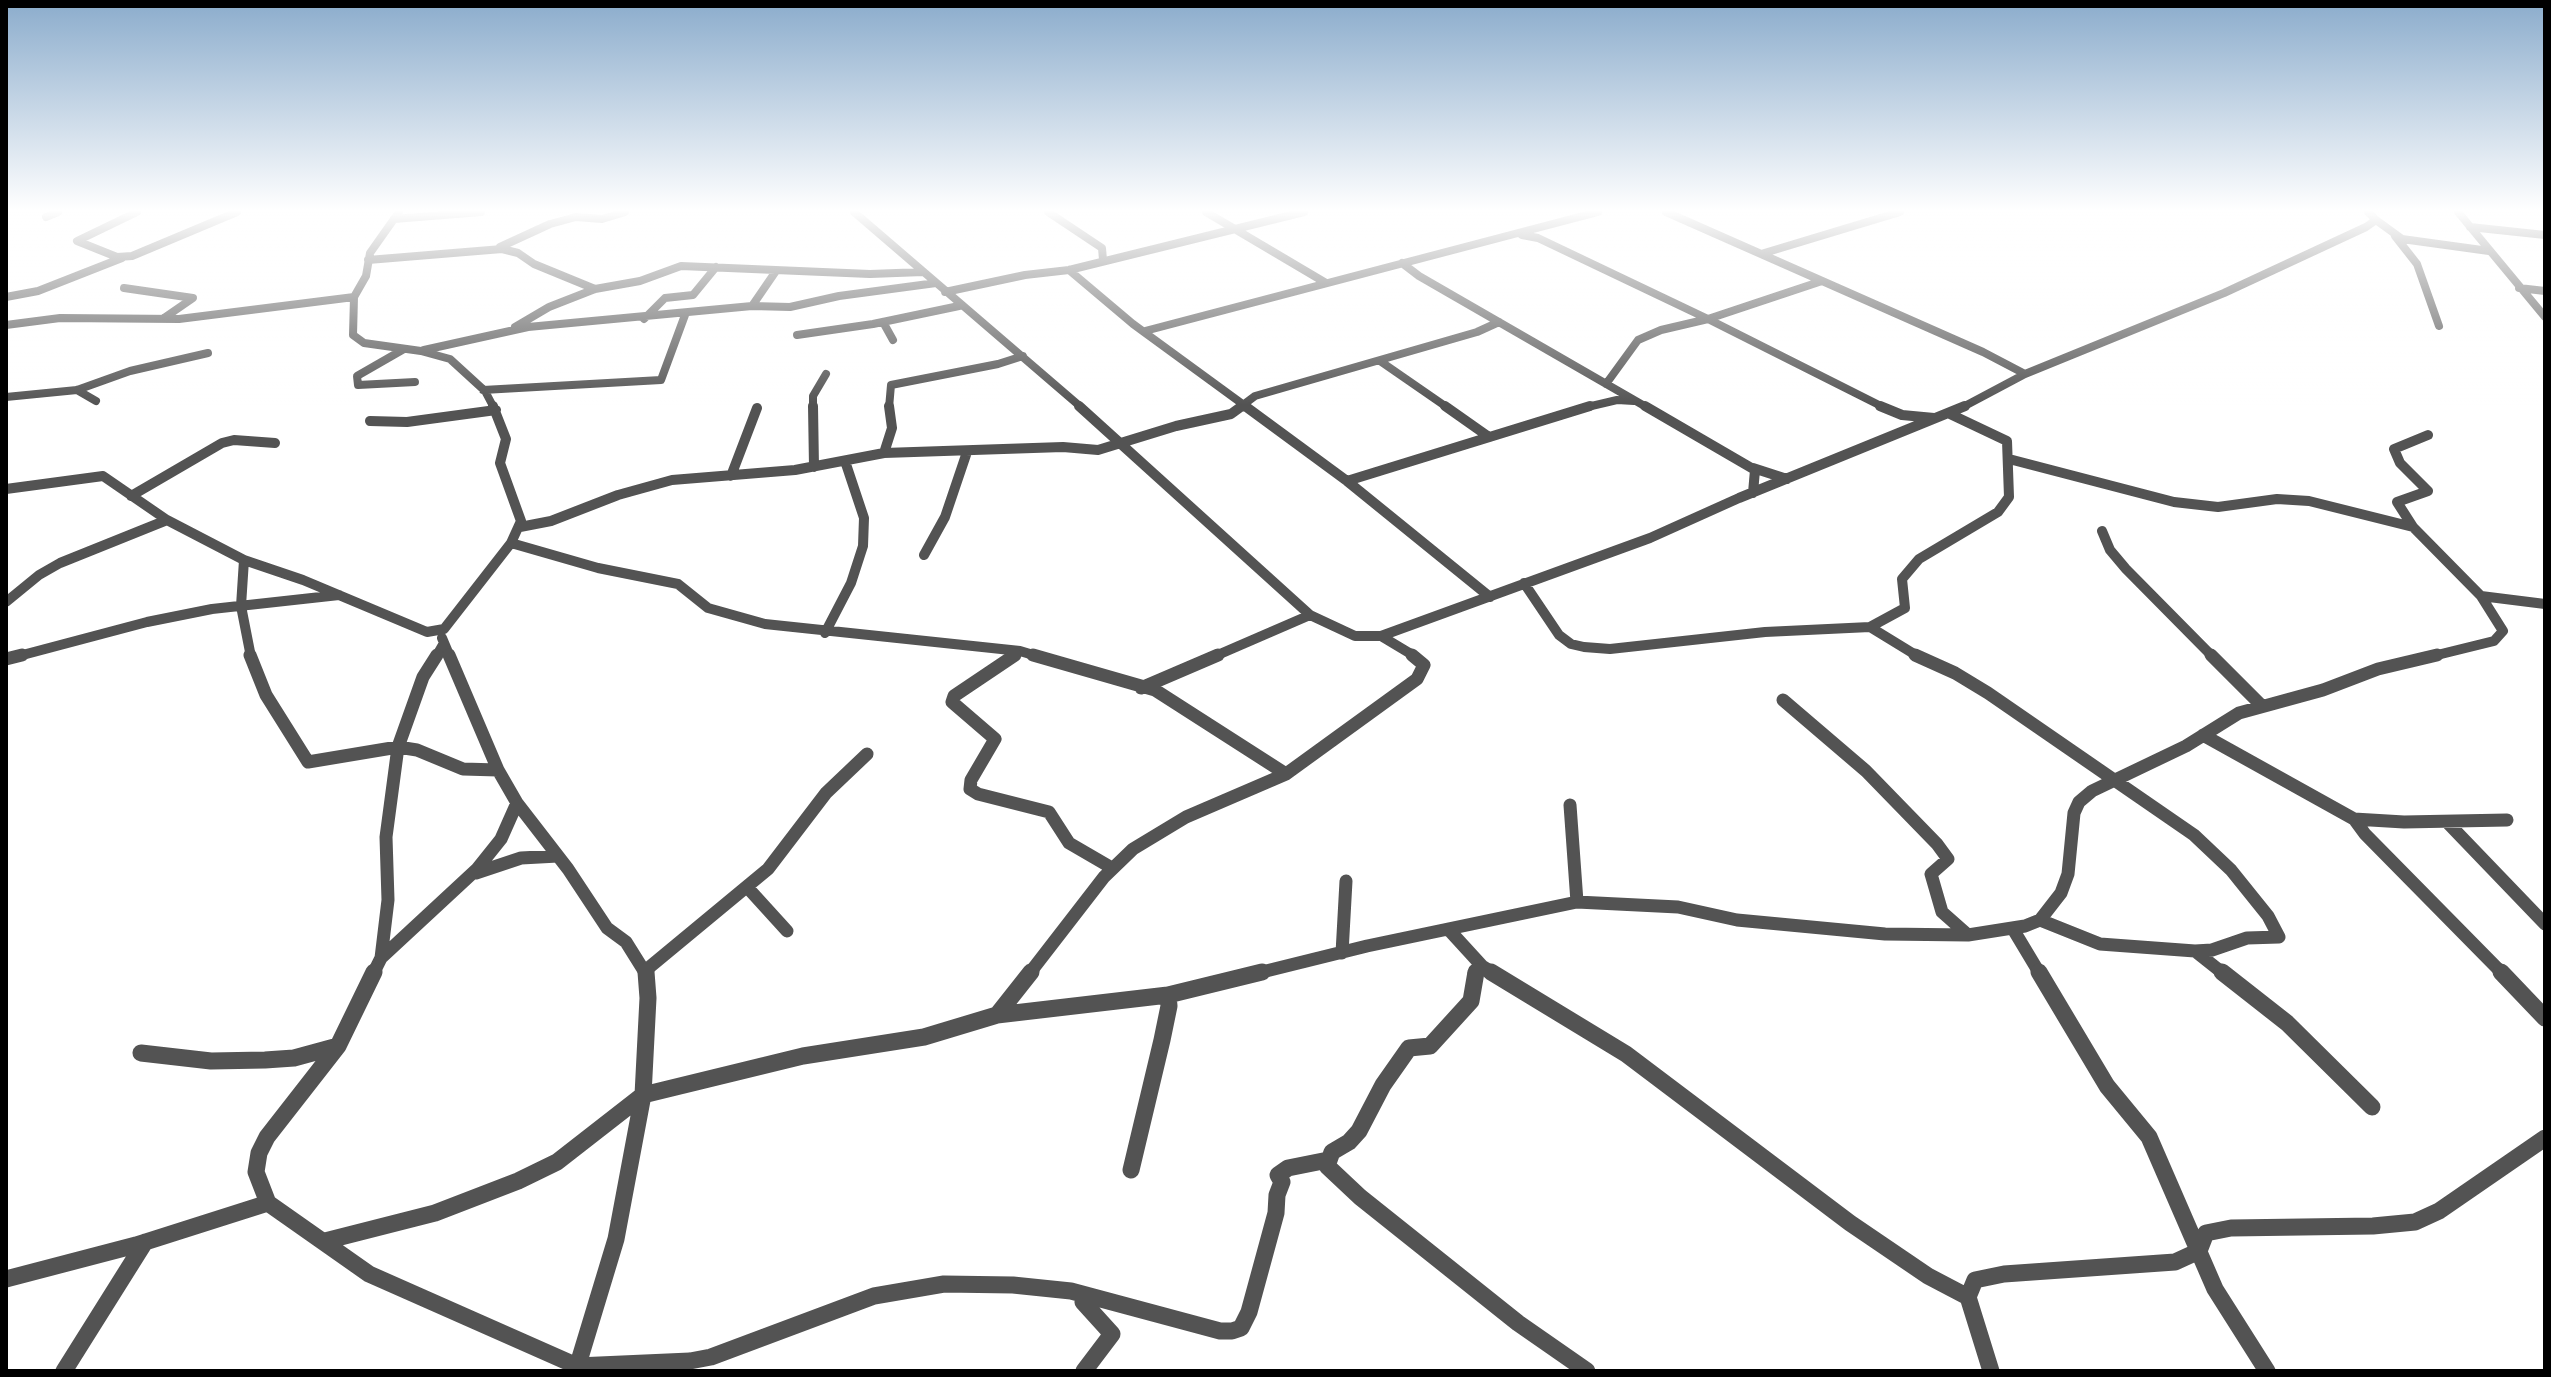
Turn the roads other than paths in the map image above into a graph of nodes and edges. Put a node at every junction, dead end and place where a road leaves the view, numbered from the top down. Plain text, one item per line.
1 (76, 276) edge
2 (366, 276) edge
3 (564, 276) edge
4 (653, 276) edge
5 (708, 276) edge
6 (772, 276) edge
7 (928, 276) edge
8 (1019, 276) edge
9 (1077, 276) edge
10 (1314, 276) edge
11 (1352, 276) edge
12 (1419, 276) edge
13 (1618, 276) edge
14 (1811, 276) edge
15 (2260, 276) edge
16 (2421, 276) edge
17 (2509, 276) edge
18 (1822, 281) junction
19 (936, 283) junction
20 (1326, 283) junction
21 (124, 288) dead end
22 (2519, 288) junction
23 (595, 289) junction
24 (2545, 291) edge
25 (945, 292) junction
26 (6, 297) edge
27 (354, 297) junction
28 (752, 306) junction
29 (959, 306) junction
30 (685, 315) junction
31 (2545, 317) edge
32 (644, 319) junction
33 (1708, 319) junction
34 (162, 320) junction
35 (883, 322) junction
36 (1499, 322) junction
37 (6, 325) edge
38 (2439, 326) dead end
39 (504, 331) junction
40 (1145, 331) junction
41 (797, 335) dead end
42 (893, 340) dead end
43 (404, 349) junction
44 (421, 351) junction
45 (208, 353) dead end
46 (1023, 356) junction
47 (1380, 361) junction
48 (826, 374) dead end
49 (2025, 374) junction
50 (415, 382) dead end
51 (1606, 384) junction
52 (77, 390) junction
53 (483, 390) junction
54 (6, 397) edge
55 (96, 401) dead end
56 (1638, 401) junction
57 (1243, 405) junction
58 (757, 408) dead end
59 (496, 410) junction
60 (1950, 414) junction
61 (1937, 419) junction
62 (370, 421) dead end
63 (2428, 435) dead end
64 (1489, 437) junction
65 (1120, 441) junction
66 (275, 443) dead end
67 (967, 452) junction
68 (884, 453) junction
69 (2009, 459) junction
70 (845, 461) junction
71 (814, 467) junction
72 (1753, 468) junction
73 (731, 476) junction
74 (1787, 479) junction
75 (1347, 481) junction
76 (6, 489) edge
77 (1753, 493) junction
78 (131, 496) junction
79 (167, 520) junction
80 (520, 527) junction
81 (2413, 527) junction
82 (2102, 531) dead end
83 (511, 543) junction
84 (924, 555) dead end
85 (244, 560) junction
86 (1524, 583) junction
87 (339, 595) junction
88 (2481, 596) junction
89 (1490, 597) junction
90 (6, 602) edge
91 (2545, 604) edge
92 (241, 606) junction
93 (1310, 615) junction
94 (1870, 627) junction
95 (825, 633) junction
96 (1381, 636) junction
97 (442, 637) junction
98 (1020, 651) junction
99 (6, 659) edge
100 (1141, 688) junction
101 (1783, 700) dead end
102 (2261, 705) junction
103 (2203, 735) junction
104 (398, 747) junction
105 (867, 754) dead end
106 (498, 770) junction
107 (1286, 774) junction
108 (2113, 781) junction
109 (517, 803) junction
110 (1570, 805) dead end
111 (2354, 819) junction
112 (2507, 820) dead end
113 (2447, 822) junction
114 (558, 856) junction
115 (1112, 868) junction
116 (471, 874) junction
117 (1346, 881) dead end
118 (747, 887) junction
119 (1577, 902) junction
120 (2040, 920) junction
121 (2545, 924) edge
122 (2013, 929) junction
123 (787, 931) dead end
124 (1450, 931) junction
125 (1968, 935) junction
126 (2195, 951) junction
127 (1342, 953) junction
128 (381, 958) junction
129 (1482, 966) junction
130 (646, 970) junction
131 (1168, 995) junction
132 (997, 1015) junction
133 (2545, 1018) edge
134 (338, 1046) junction
135 (141, 1053) dead end
136 (643, 1095) junction
137 (2372, 1107) dead end
138 (2545, 1138) edge
139 (1328, 1160) junction
140 (1131, 1170) dead end
141 (268, 1203) junction
142 (325, 1241) junction
143 (145, 1242) junction
144 (2199, 1251) junction
145 (6, 1279) edge
146 (1085, 1295) junction
147 (1968, 1297) junction
148 (577, 1369) edge
149 (64, 1371) edge
150 (1084, 1371) edge
151 (1587, 1371) edge
152 (1991, 1371) edge
153 (2267, 1371) edge

1 - 26 street
2 - 27 street
3 - 23 street
4 - 23 street
5 - 32 street
6 - 28 street
7 - 19 street
8 - 25 street
9 - 40 street
10 - 20 street
11 - 20 street
12 - 36 street
13 - 33 street
14 - 18 street
15 - 49 street
16 - 38 street
17 - 22 street
18 - 33 street
18 - 49 street
19 - 25 street
19 - 28 street
20 - 40 street
21 - 34 street
22 - 24 street
22 - 31 street
23 - 39 street
25 - 29 street
27 - 34 street
27 - 43 street
28 - 30 street
29 - 35 street
29 - 46 street
30 - 32 street
30 - 53 street
32 - 39 street
33 - 51 street
33 - 61 street
34 - 37 street
35 - 41 street
35 - 42 street
36 - 47 street
36 - 51 street
39 - 44 street
40 - 57 street
43 - 44 street
43 - 50 street
44 - 53 street
45 - 52 street
46 - 65 street
46 - 68 street
47 - 57 street
47 - 64 street
48 - 71 street
49 - 60 street
51 - 56 street
52 - 54 street
52 - 55 street
53 - 59 street
56 - 64 street
56 - 72 street
57 - 65 street
57 - 75 street
58 - 73 street
59 - 62 street
59 - 80 street
60 - 61 street
60 - 69 street
61 - 74 street
63 - 81 street
64 - 75 street
65 - 67 street
65 - 93 street
66 - 78 street
67 - 68 street
67 - 84 street
68 - 70 street
69 - 81 street
69 - 94 street
70 - 71 street
70 - 95 street
71 - 73 street
72 - 74 street
72 - 77 street
73 - 80 street
74 - 77 street
75 - 89 street
76 - 78 street
77 - 86 street
78 - 79 street
79 - 85 street
79 - 90 street
80 - 83 street
81 - 88 street
82 - 102 street
83 - 95 street
83 - 97 street
85 - 87 street
85 - 92 street
86 - 89 street
86 - 94 street
87 - 92 street
87 - 97 street
88 - 91 street
88 - 102 street
89 - 96 street
92 - 99 street
92 - 104 street
93 - 96 street
93 - 100 street
94 - 108 street
95 - 98 street
96 - 107 street
97 - 104 street
97 - 106 street
98 - 100 street
98 - 115 street
100 - 107 street
101 - 125 street
102 - 103 street
103 - 108 street
103 - 111 street
104 - 106 street
104 - 128 street
105 - 118 street
106 - 109 street
107 - 115 street
108 - 120 street
108 - 126 street
109 - 114 street
109 - 116 street
110 - 119 street
111 - 113 street
111 - 133 street
112 - 113 street
113 - 121 street
114 - 116 street
114 - 130 street
115 - 132 street
116 - 128 street
117 - 127 street
118 - 123 street
118 - 130 street
119 - 124 street
119 - 125 street
120 - 122 street
120 - 126 street
122 - 125 street
122 - 144 street
124 - 127 street
124 - 129 street
126 - 137 street
127 - 131 street
128 - 134 street
129 - 139 street
129 - 147 street
130 - 136 street
131 - 132 street
131 - 140 street
132 - 136 street
134 - 135 street
134 - 141 street
136 - 142 street
136 - 148 street
138 - 144 street
139 - 146 street
139 - 151 street
141 - 142 street
141 - 143 street
142 - 148 street
143 - 145 street
143 - 149 street
144 - 147 street
144 - 153 street
146 - 148 street
146 - 150 street
147 - 152 street

